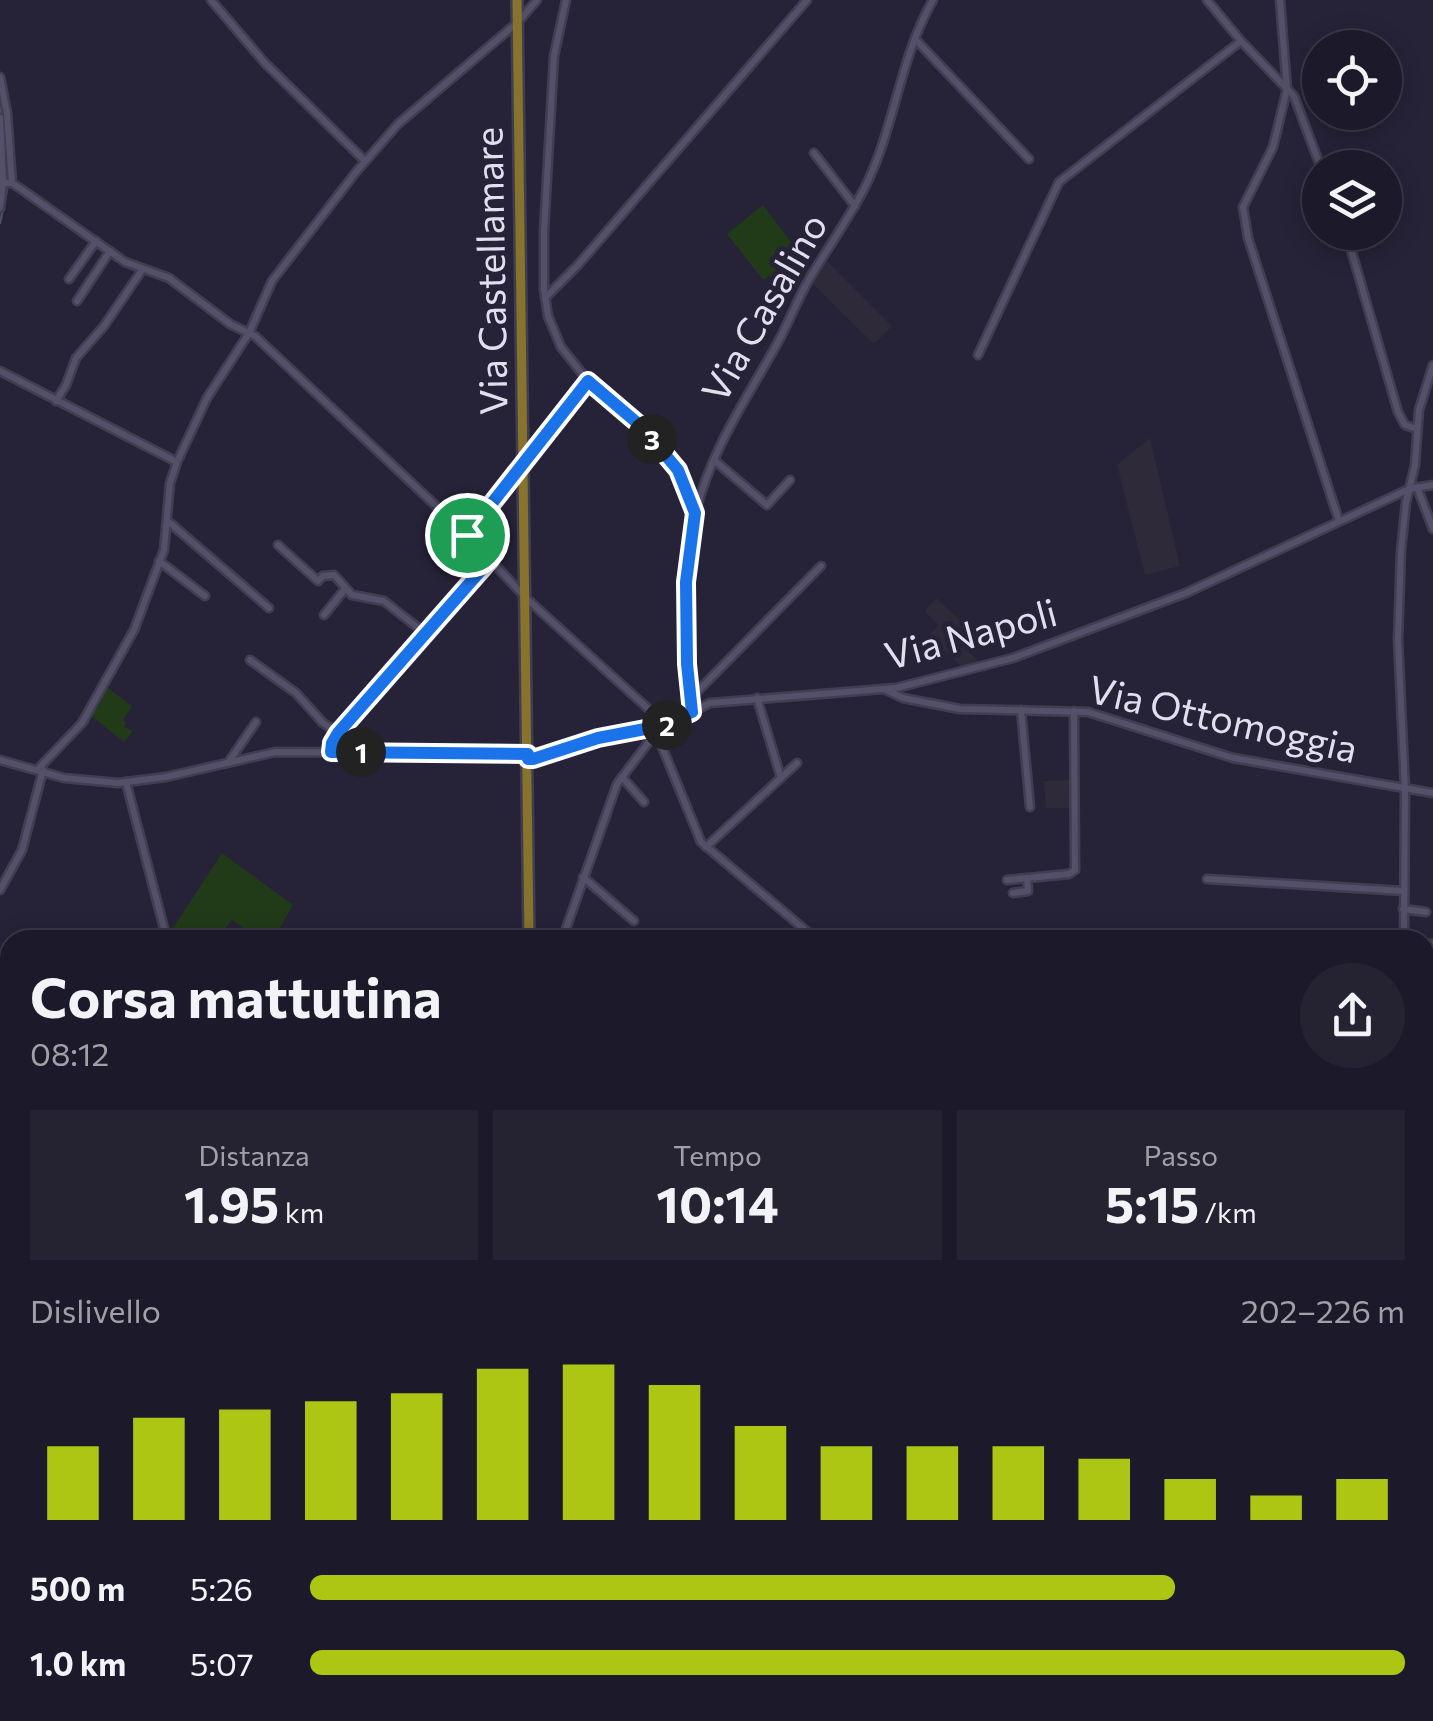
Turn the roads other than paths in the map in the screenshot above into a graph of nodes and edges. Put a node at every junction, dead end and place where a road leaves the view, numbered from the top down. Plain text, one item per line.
1 (211, 0) edge
2 (518, 0) edge
3 (537, 0) edge
4 (566, 0) edge
5 (796, 0) edge
6 (807, 0) edge
7 (933, 0) edge
8 (1207, 0) edge
9 (1280, 0) edge
10 (799, 9) junction
11 (518, 22) junction
12 (915, 40) junction
13 (1241, 42) junction
14 (0, 76) edge
15 (1288, 89) junction
16 (0, 118) edge
17 (1315, 150) edge
18 (814, 153) dead end
19 (1028, 159) dead end
20 (365, 161) junction
21 (5, 186) edge
22 (855, 206) junction
23 (0, 208) edge
24 (96, 241) junction
25 (1351, 250) edge
26 (110, 251) junction
27 (142, 270) junction
28 (69, 279) dead end
29 (544, 298) junction
30 (77, 300) dead end
31 (249, 333) junction
32 (978, 355) dead end
33 (1433, 365) edge
34 (0, 371) edge
35 (588, 381) junction
36 (56, 400) junction
37 (1417, 430) junction
38 (714, 460) junction
39 (176, 462) junction
40 (525, 462) junction
41 (790, 480) dead end
42 (1433, 485) edge
43 (1413, 488) junction
44 (695, 513) junction
45 (169, 522) junction
46 (1338, 522) junction
47 (1433, 529) edge
48 (467, 535) junction
49 (278, 546) dead end
50 (490, 560) junction
51 (160, 561) junction
52 (822, 566) dead end
53 (345, 589) junction
54 (206, 596) dead end
55 (526, 598) junction
56 (269, 608) dead end
57 (324, 615) dead end
58 (426, 634) junction
59 (250, 660) dead end
60 (884, 689) junction
61 (690, 698) junction
62 (756, 698) junction
63 (1022, 710) junction
64 (1074, 711) junction
65 (692, 712) junction
66 (256, 722) dead end
67 (661, 728) junction
68 (338, 733) junction
69 (331, 752) junction
70 (528, 756) junction
71 (0, 760) edge
72 (230, 762) junction
73 (797, 763) dead end
74 (40, 770) junction
75 (622, 777) junction
76 (781, 778) junction
77 (126, 782) junction
78 (1405, 792) junction
79 (1433, 793) edge
80 (644, 802) dead end
81 (1030, 807) dead end
82 (706, 847) junction
83 (584, 877) junction
84 (1027, 878) junction
85 (1207, 879) dead end
86 (1007, 880) dead end
87 (0, 890) edge
88 (1403, 891) junction
89 (1012, 893) dead end
90 (1404, 909) junction
91 (1426, 912) dead end
92 (634, 921) dead end
93 (165, 930) edge
94 (530, 930) edge
95 (565, 930) edge
96 (806, 930) edge
97 (1404, 930) edge

1 - 20 street
2 - 11 main road, Via Castellamare
3 - 11 street
4 - 29 street
5 - 10 street
6 - 10 street
7 - 12 street, Via Casalino
8 - 13 street
9 - 15 street
10 - 29 street
11 - 20 street
11 - 40 main road, Via Castellamare
12 - 19 street
12 - 22 street, Via Casalino
13 - 15 street
13 - 32 street
14 - 21 street
15 - 17 street
15 - 46 street
16 - 21 street
18 - 22 street
20 - 31 street
21 - 23 street
21 - 24 street
22 - 38 street, Via Casalino
24 - 26 street
24 - 28 street
25 - 37 street
26 - 27 street
26 - 30 street
27 - 31 street
27 - 36 street
29 - 35 street
31 - 39 street
31 - 48 street
33 - 37 street
34 - 36 street
35 - 40 street
35 - 44 street
36 - 39 street
37 - 43 street
38 - 41 street
38 - 44 street, Via Casalino
39 - 45 street
40 - 48 street
40 - 55 main road, Via Castellamare
42 - 43 street, Via Napoli
43 - 46 street, Via Napoli
43 - 47 street
43 - 78 street
44 - 61 street, Via Casalino
45 - 51 street
45 - 56 street
46 - 60 street, Via Napoli
48 - 50 street
49 - 53 street
50 - 55 street
50 - 58 street
51 - 54 street
51 - 74 street
52 - 61 street
53 - 57 street
53 - 58 street
55 - 67 street
55 - 70 main road, Via Castellamare
58 - 68 street
59 - 68 street
60 - 62 street, Via Napoli
60 - 63 street, Via Ottomoggia
61 - 65 street, Via Casalino
62 - 65 street, Via Napoli
62 - 76 street
63 - 64 street, Via Ottomoggia
63 - 81 street
64 - 78 street, Via Ottomoggia
64 - 84 street
65 - 67 street, Via Napoli
66 - 72 street
67 - 70 street, Via Napoli
67 - 75 street
67 - 82 street
68 - 69 street
69 - 70 street, Via Napoli
69 - 72 street, Via Napoli
70 - 94 main road, Via Castellamare
71 - 74 street, Via Napoli
72 - 77 street, Via Napoli
73 - 76 street
74 - 77 street, Via Napoli
74 - 87 street
75 - 80 street
75 - 83 street
76 - 82 street
77 - 93 street
78 - 79 street, Via Ottomoggia
78 - 88 street
82 - 96 street
83 - 92 street
83 - 95 street
84 - 86 street
84 - 89 street
85 - 88 street
88 - 90 street
90 - 91 street
90 - 97 street

